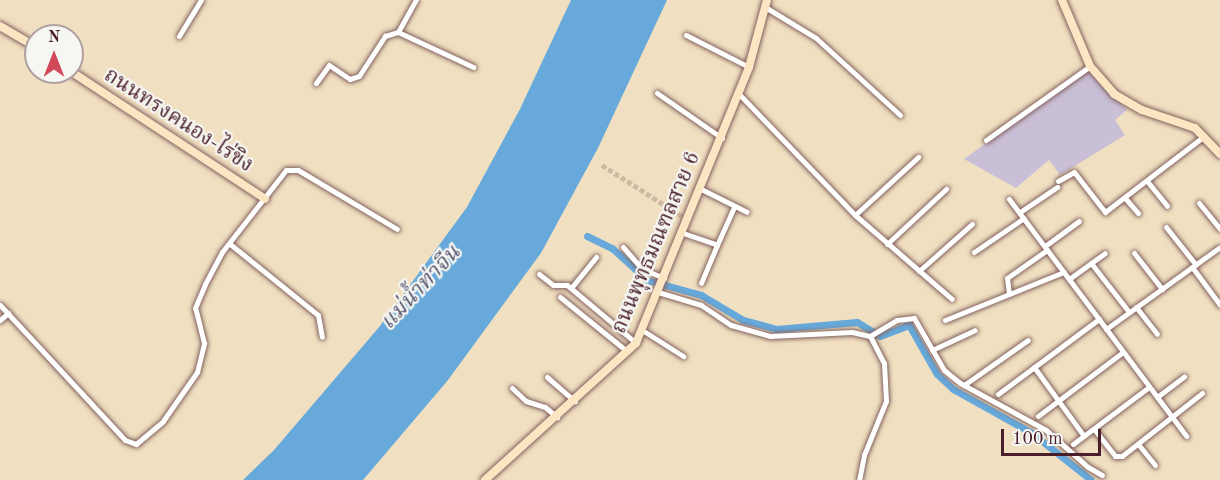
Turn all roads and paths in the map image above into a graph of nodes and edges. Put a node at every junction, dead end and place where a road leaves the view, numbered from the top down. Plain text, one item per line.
1 (201, 0) edge
2 (416, 0) edge
3 (1062, 0) edge
4 (766, 4) edge
5 (0, 26) edge
6 (398, 32) junction
7 (686, 35) dead end
8 (179, 36) dead end
9 (24, 40) edge
10 (1090, 66) junction
11 (473, 67) dead end
12 (749, 67) junction
13 (84, 80) edge
14 (316, 83) dead end
15 (657, 93) dead end
16 (739, 94) junction
17 (900, 115) dead end
18 (1204, 136) junction
19 (722, 138) junction
20 (986, 140) dead end
21 (1220, 154) edge
22 (918, 157) dead end
23 (1147, 181) junction
24 (701, 189) junction
25 (946, 189) dead end
26 (1010, 198) dead end
27 (1125, 198) junction
28 (265, 199) junction
29 (1199, 203) dead end
30 (1167, 206) dead end
31 (734, 207) junction
32 (747, 212) dead end
33 (1020, 212) junction
34 (1138, 213) dead end
35 (855, 214) junction
36 (1024, 218) junction
37 (1079, 221) dead end
38 (972, 224) dead end
39 (1166, 227) dead end
40 (397, 229) dead end
41 (1220, 229) edge
42 (683, 233) junction
43 (230, 244) junction
44 (887, 244) junction
45 (717, 246) junction
46 (624, 247) dead end
47 (1220, 247) edge
48 (1046, 248) junction
49 (974, 252) dead end
50 (1105, 253) dead end
51 (1134, 253) dead end
52 (596, 256) dead end
53 (1091, 263) junction
54 (1194, 266) junction
55 (919, 271) junction
56 (1064, 272) junction
57 (538, 274) dead end
58 (664, 278) junction
59 (1069, 279) junction
60 (701, 283) dead end
61 (571, 288) junction
62 (1162, 289) junction
63 (658, 292) junction
64 (1008, 294) junction
65 (560, 297) dead end
66 (952, 299) dead end
67 (0, 305) edge
68 (1220, 305) edge
69 (1136, 307) junction
70 (1129, 312) junction
71 (8, 313) junction
72 (0, 320) edge
73 (945, 320) dead end
74 (1099, 320) junction
75 (642, 330) junction
76 (975, 330) dead end
77 (1106, 330) junction
78 (1156, 334) dead end
79 (871, 335) junction
80 (322, 337) dead end
81 (1028, 340) dead end
82 (636, 343) junction
83 (932, 350) junction
84 (628, 352) junction
85 (1123, 352) junction
86 (683, 356) dead end
87 (1034, 367) junction
88 (547, 377) dead end
89 (1184, 377) dead end
90 (964, 385) junction
91 (1149, 387) junction
92 (512, 388) dead end
93 (1202, 393) dead end
94 (998, 394) dead end
95 (1157, 397) junction
96 (1059, 400) junction
97 (575, 401) junction
98 (1038, 416) dead end
99 (557, 417) junction
100 (1172, 417) junction
101 (1094, 429) junction
102 (1084, 436) junction
103 (1186, 436) dead end
104 (1073, 444) dead end
105 (1138, 444) junction
106 (1155, 465) dead end
107 (1102, 475) dead end
108 (485, 480) edge
109 (859, 480) edge

1 - 8 street
2 - 6 street
3 - 10 main road
4 - 12 main road, ถนนพุทธมณฑลสาย 6
4 - 17 street
5 - 9 main road
6 - 11 street
6 - 14 street
7 - 12 street
10 - 18 main road
10 - 20 street
12 - 16 main road, ถนนพุทธมณฑลสาย 6
13 - 28 main road, ถนนทรงคนอง-ไร่ขิง
15 - 19 street
16 - 19 main road, ถนนพุทธมณฑลสาย 6
16 - 35 street
18 - 21 main road
18 - 23 street
19 - 24 main road, ถนนพุทธมณฑลสาย 6
22 - 35 street
23 - 27 street
23 - 30 street
24 - 31 street
24 - 42 main road, ถนนพุทธมณฑลสาย 6
25 - 44 street
26 - 33 street
27 - 33 street
27 - 34 street
28 - 40 street
28 - 43 street
29 - 41 street
31 - 32 street
31 - 45 street
33 - 36 street
35 - 44 street
36 - 48 street
36 - 49 street
37 - 48 street
38 - 55 street
39 - 54 street
42 - 45 street
42 - 58 main road, ถนนพุทธมณฑลสาย 6
43 - 71 street
43 - 80 street
44 - 55 street
45 - 60 street
46 - 58 street
47 - 54 street
48 - 56 street
48 - 64 street
50 - 53 street
51 - 62 street
52 - 61 street
53 - 59 street
53 - 70 street
54 - 62 street
54 - 68 street
55 - 66 street
56 - 59 street
56 - 64 street
57 - 61 street
58 - 63 main road, ถนนพุทธมณฑลสาย 6
59 - 74 street
61 - 82 street
62 - 69 street
63 - 75 main road, ถนนพุทธมณฑลสาย 6
63 - 79 street
64 - 73 street
65 - 84 street
67 - 71 street
69 - 70 street
69 - 78 street
70 - 77 street
71 - 72 street
74 - 77 street
74 - 87 street
75 - 82 main road, ถนนพุทธมณฑลสาย 6
75 - 86 street
76 - 83 street
77 - 85 street
79 - 83 street
79 - 109 street
81 - 90 street
82 - 84 main road, ถนนพุทธมณฑลสาย 6
83 - 90 street
84 - 97 main road, ถนนพุทธมณฑลสาย 6
85 - 91 street
85 - 96 street
87 - 94 street
87 - 96 street
88 - 97 street
89 - 95 street
90 - 107 street
91 - 95 street
91 - 101 street
92 - 99 street
93 - 100 street
95 - 100 street
96 - 98 street
96 - 102 street
97 - 99 main road, ถนนพุทธมณฑลสาย 6
99 - 108 main road, ถนนพุทธมณฑลสาย 6
100 - 103 street
100 - 105 street
101 - 102 street
101 - 105 street
102 - 104 street
105 - 106 street

